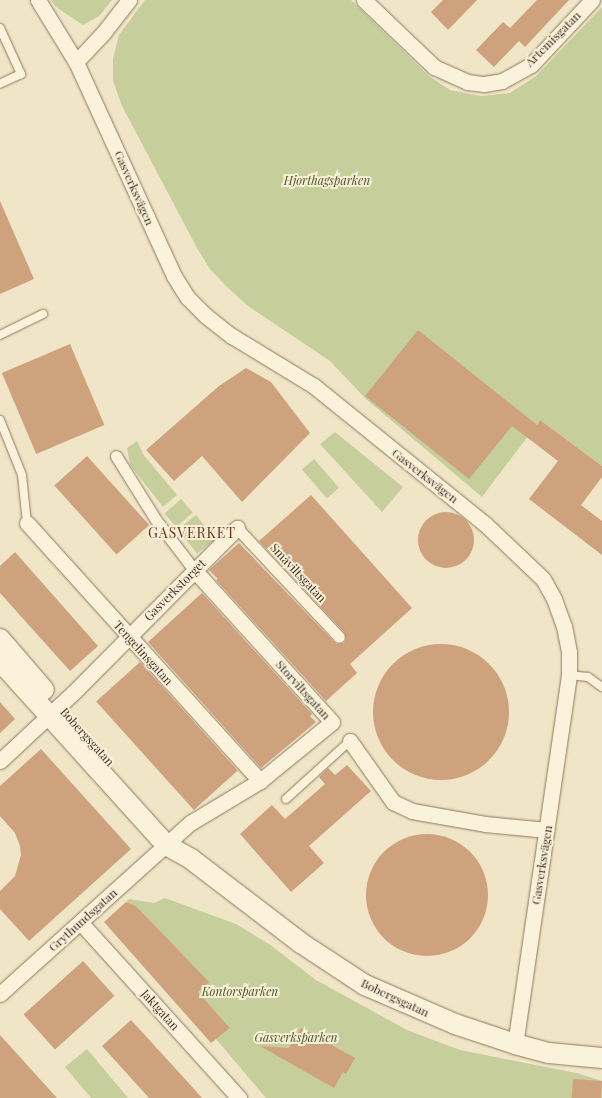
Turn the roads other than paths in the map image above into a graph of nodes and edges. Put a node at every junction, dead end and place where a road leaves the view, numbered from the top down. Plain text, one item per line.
1 (38, 0) edge
2 (129, 0) edge
3 (364, 0) edge
4 (592, 0) edge
5 (0, 28) edge
6 (76, 62) junction
7 (0, 84) edge
8 (43, 314) dead end
9 (0, 335) edge
10 (0, 420) edge
11 (116, 456) dead end
12 (27, 522) joint
13 (237, 528) joint
14 (195, 571) junction
15 (339, 637) dead end
16 (128, 638) junction
17 (0, 639) edge
18 (0, 661) edge
19 (569, 675) junction
20 (602, 687) edge
21 (54, 710) junction
22 (350, 741) joint
23 (0, 762) edge
24 (260, 782) junction
25 (286, 799) dead end
26 (547, 830) junction
27 (171, 840) junction
28 (81, 923) junction
29 (0, 994) edge
30 (515, 1044) junction
31 (602, 1058) edge
32 (239, 1098) edge

1 - 6 street, Gasverksvägen
2 - 6 street
3 - 4 street, Artemisgatan
5 - 7 lane
6 - 19 street, Gasverksvägen
8 - 9 lane
10 - 12 lane
11 - 14 street
12 - 16 street, Tengelinsgatan
13 - 14 street, Gasverkstorget
13 - 15 street, Småviltsgatan
14 - 16 street, Gasverkstorget
14 - 24 street, Storviltsgatan
16 - 21 street, Gasverkstorget
16 - 24 street, Tengelinsgatan
17 - 21 street, Bobergsgatan
18 - 21 street, Bobergsgatan
19 - 20 lane
19 - 26 street, Gasverksvägen
21 - 23 street, Gasverkstorget
21 - 27 street, Bobergsgatan
22 - 25 lane
22 - 26 street
24 - 27 street, Storviltsgatan
26 - 30 street, Gasverksvägen
27 - 28 street, Grythundsgatan
27 - 30 street, Bobergsgatan
28 - 29 street, Grythundsgatan
28 - 32 street, Jaktgatan
30 - 31 street, Bobergsgatan

